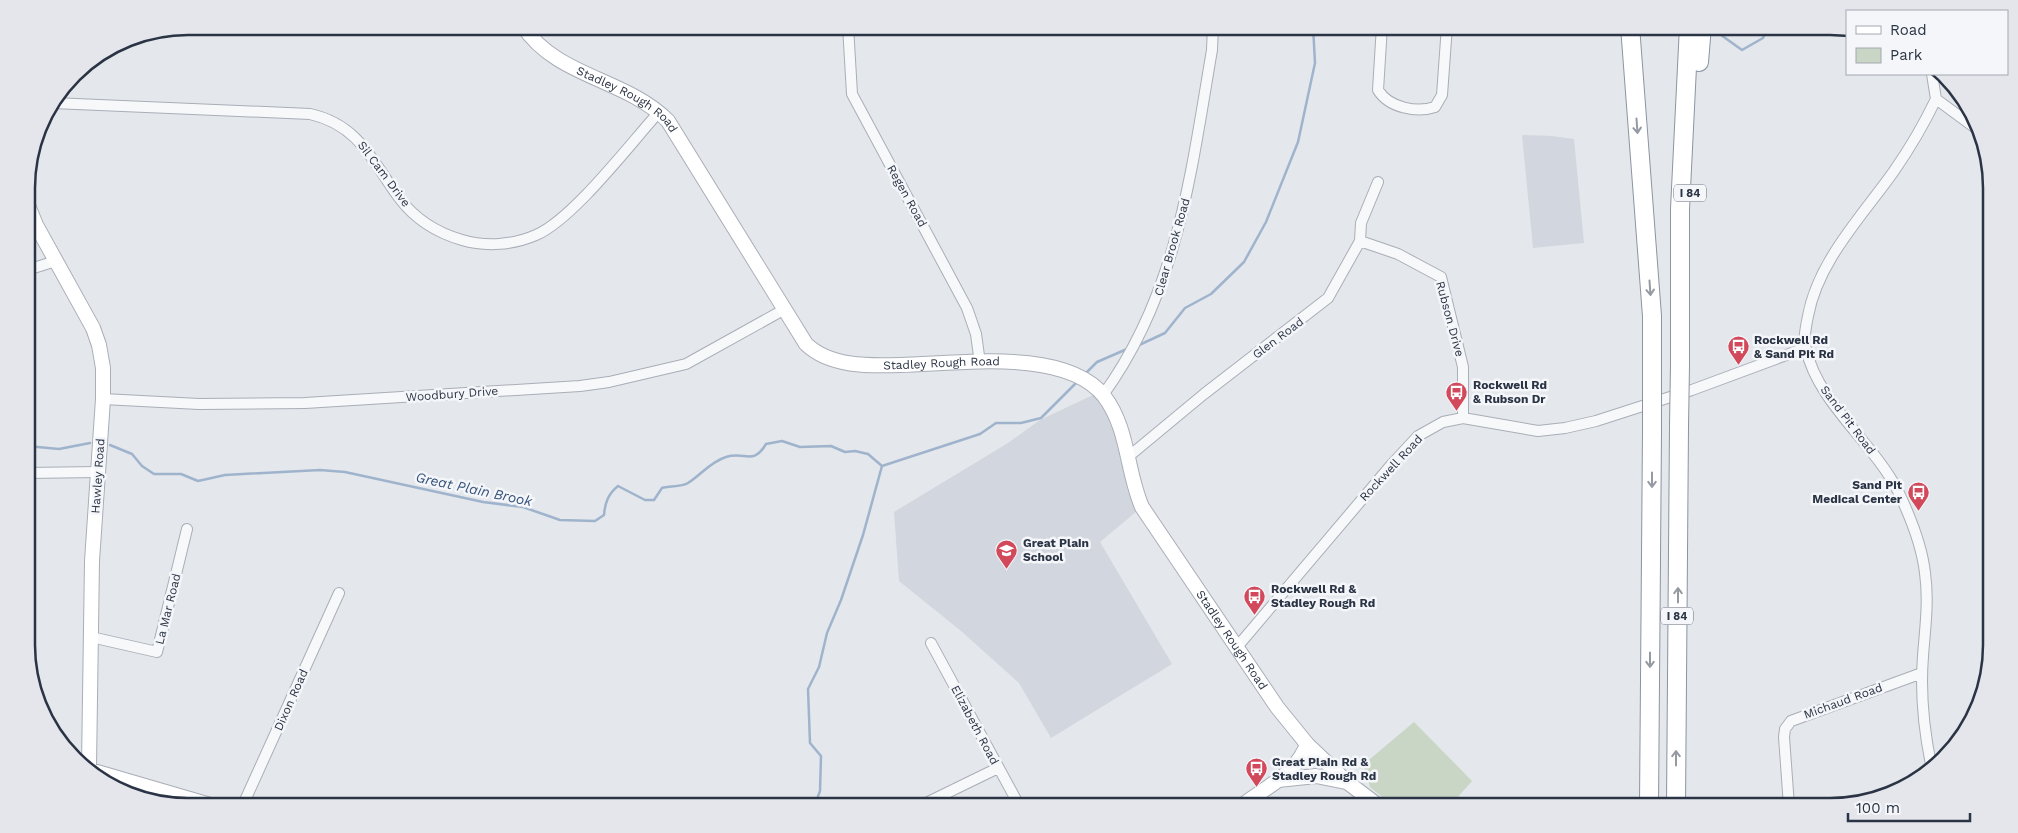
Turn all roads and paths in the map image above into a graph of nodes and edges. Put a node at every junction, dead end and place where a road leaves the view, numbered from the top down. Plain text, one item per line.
1 (529, 35) edge
2 (849, 35) edge
3 (1213, 35) edge
4 (1381, 35) edge
5 (1446, 35) edge
6 (1630, 35) edge
7 (1689, 35) edge
8 (1701, 35) edge
9 (1932, 75) edge
10 (1936, 99) junction
11 (61, 103) edge
12 (659, 112) junction
13 (1968, 123) edge
14 (1378, 182) dead end
15 (35, 219) edge
16 (1360, 241) junction
17 (56, 261) junction
18 (35, 268) edge
19 (785, 309) junction
20 (1805, 348) junction
21 (1680, 362) junction
22 (980, 363) junction
23 (1103, 395) junction
24 (103, 399) junction
25 (1463, 418) junction
26 (1128, 457) junction
27 (98, 472) junction
28 (35, 474) edge
29 (187, 529) dead end
30 (339, 593) dead end
31 (91, 637) junction
32 (932, 643) dead end
33 (1237, 647) junction
34 (1922, 673) junction
35 (1307, 744) junction
36 (1930, 760) edge
37 (89, 762) edge
38 (998, 768) junction
39 (109, 775) edge
40 (1278, 780) junction
41 (1348, 782) junction
42 (186, 798) edge
43 (246, 798) edge
44 (936, 798) edge
45 (1015, 798) edge
46 (1252, 798) edge
47 (1369, 798) edge
48 (1649, 798) edge
49 (1676, 798) edge
50 (1788, 798) edge

1 - 12 main road, Stadley Rough Road
2 - 22 street, Regen Road
3 - 23 street, Clear Brook Road
4 - 5 street
6 -> 48 highway, I 84, bridge
7 - 21 highway
8 - 21 highway, I 84
9 - 10 street
10 - 13 street
10 - 20 street, Sand Pit Road
11 - 12 street, Sil Cam Drive
12 - 19 main road, Stadley Rough Road
14 - 16 street, Glen Road
15 - 17 main road, Hawley Road
16 - 25 street, Rubson Drive
16 - 26 street, Glen Road
17 - 18 street
17 - 24 main road, Hawley Road
19 - 22 main road, Stadley Rough Road
19 - 24 street, Woodbury Drive
20 - 25 street, Rockwell Road
20 - 34 street, Sand Pit Road
49 -> 21 highway, I 84, bridge
22 - 23 main road, Stadley Rough Road
23 - 26 main road, Stadley Rough Road
24 - 27 main road, Hawley Road
25 - 33 street, Rockwell Road
26 - 33 main road, Stadley Rough Road
27 - 28 street
27 - 31 main road, Hawley Road
29 - 31 street, La Mar Road
30 - 43 street, Dixon Road
31 - 37 main road, Hawley Road
32 - 38 street, Elizabeth Road
33 - 35 main road, Stadley Rough Road
34 - 36 street, Sand Pit Road
34 - 50 street, Michaud Road
35 - 40 main road
35 - 41 main road, Stadley Rough Road
38 - 44 street
38 - 45 street, Elizabeth Road
39 - 42 main road
40 - 41 main road
40 - 46 main road
41 - 47 main road, Stadley Rough Road

